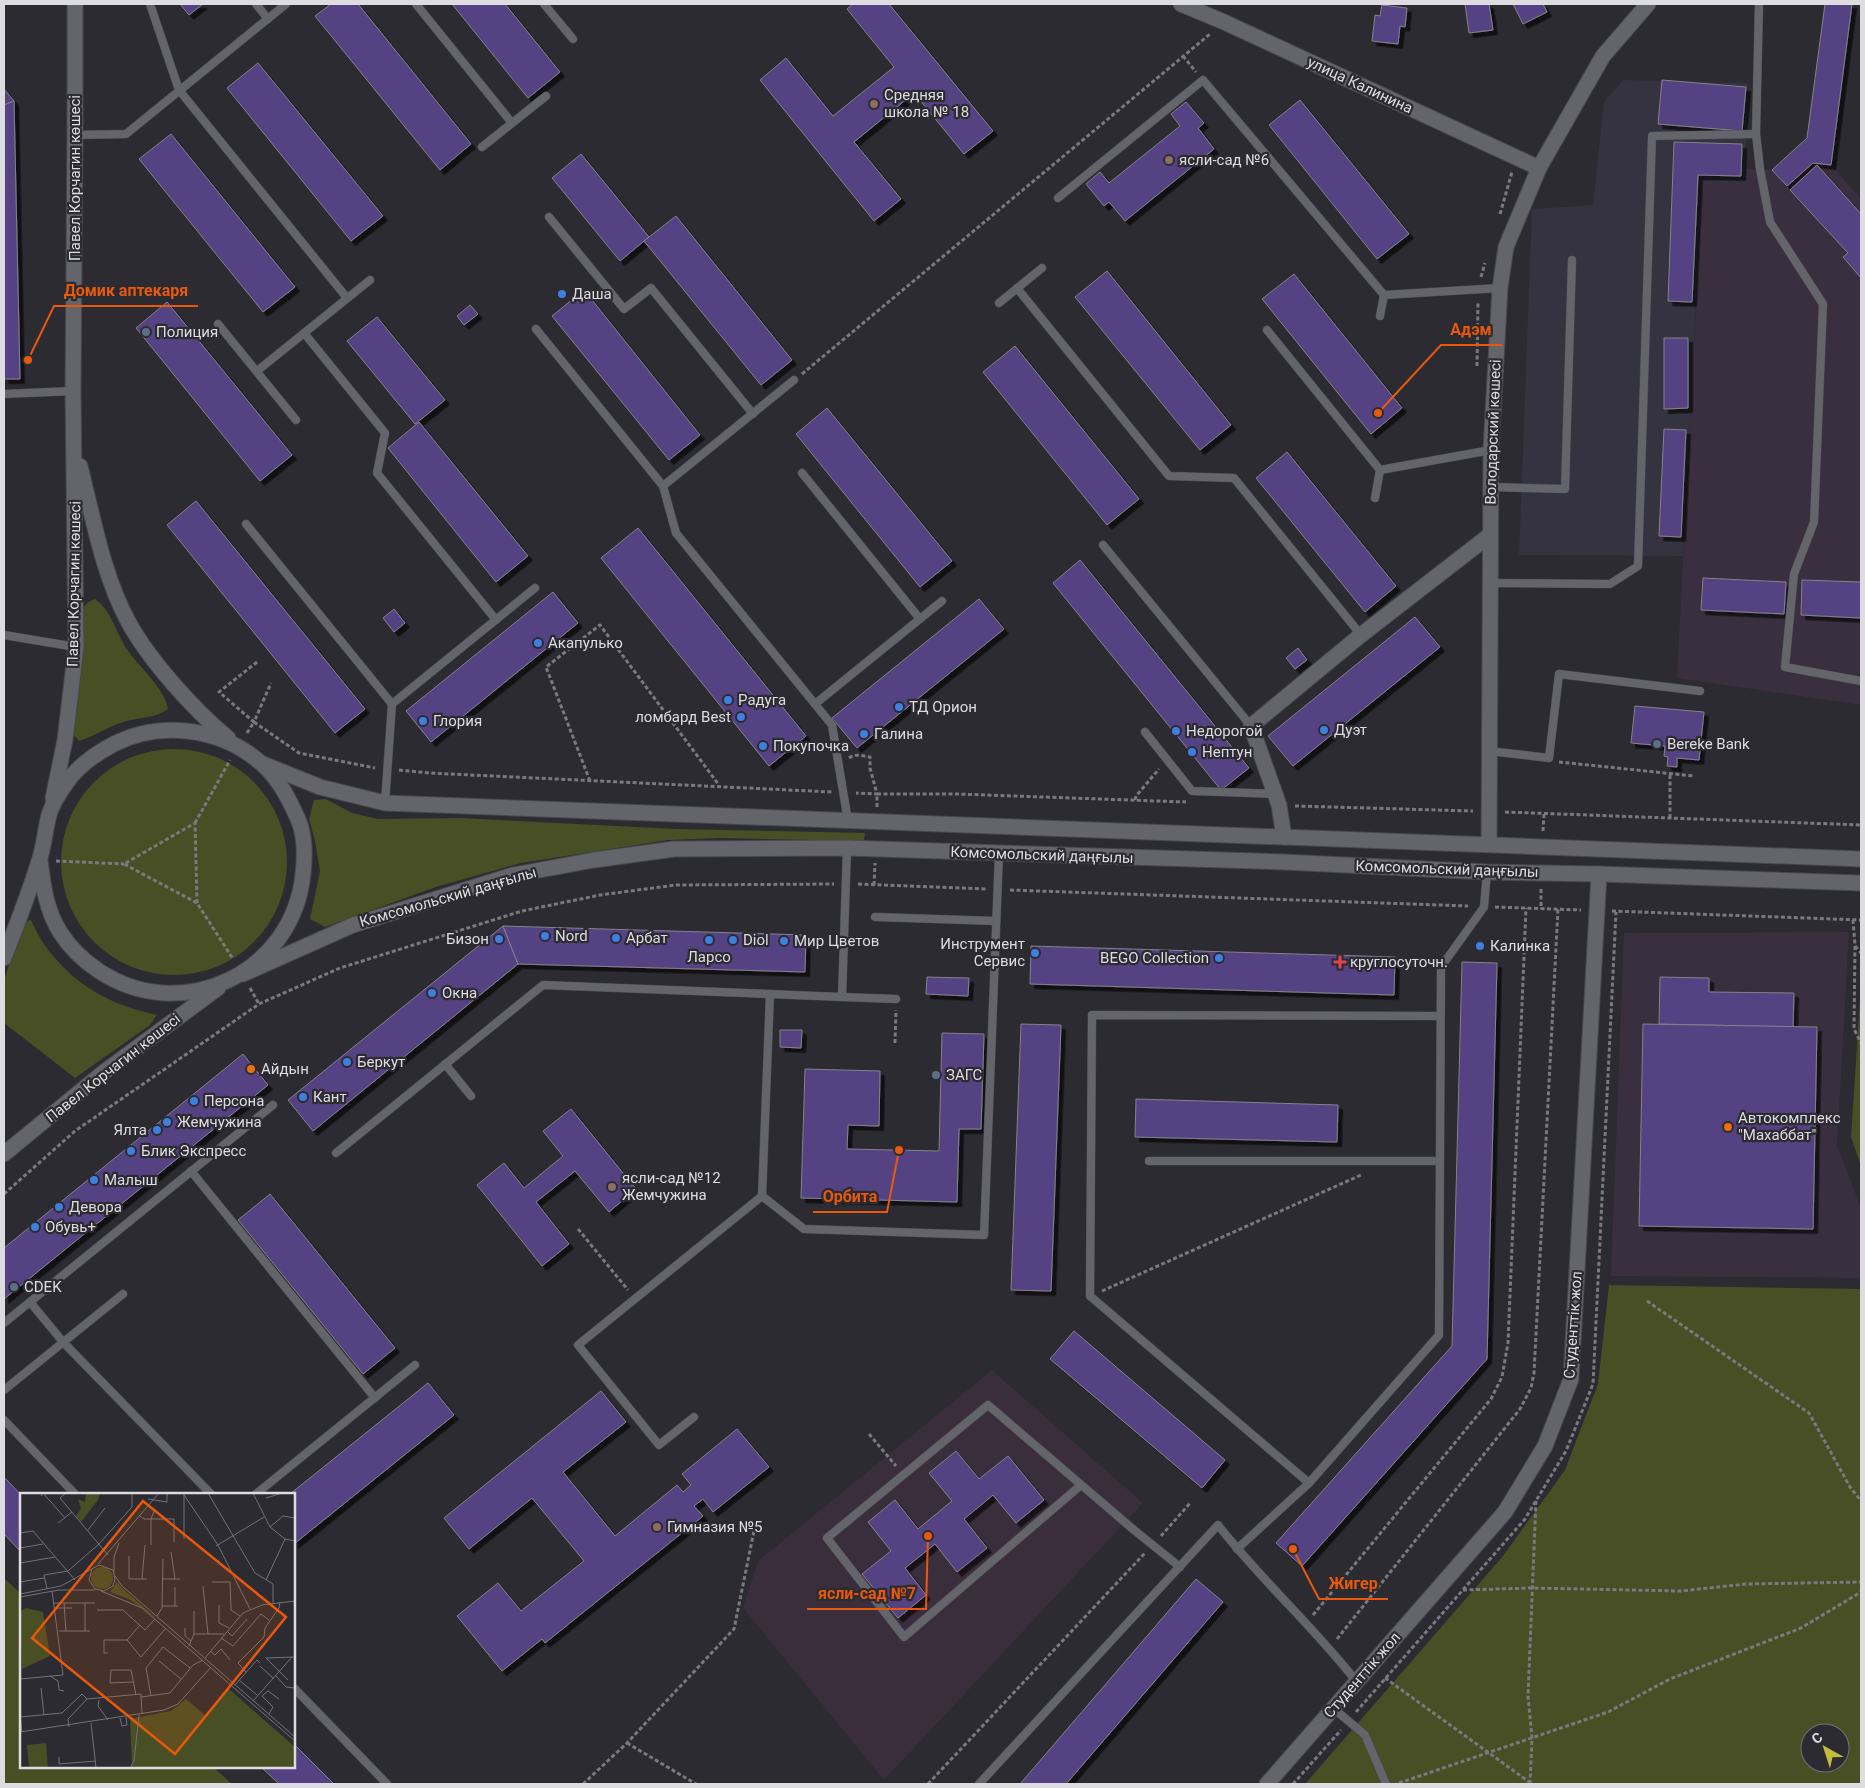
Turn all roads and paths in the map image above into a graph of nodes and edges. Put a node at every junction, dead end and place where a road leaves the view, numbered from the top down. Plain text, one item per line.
1 (75, 4) edge
2 (150, 4) edge
3 (256, 4) edge
4 (286, 4) edge
5 (416, 4) edge
6 (544, 4) edge
7 (1181, 4) edge
8 (1648, 4) edge
9 (1759, 4) edge
10 (268, 19) junction
11 (1224, 22) junction
12 (573, 39) dead end
13 (1183, 56) junction
14 (1203, 80) junction
15 (179, 90) junction
16 (546, 96) dead end
17 (512, 123) junction
18 (1756, 134) junction
19 (75, 135) junction
20 (482, 148) dead end
21 (1539, 168) junction
22 (1058, 198) dead end
23 (549, 217) dead end
24 (1572, 260) dead end
25 (1042, 268) dead end
26 (370, 280) dead end
27 (1017, 288) junction
28 (1500, 288) junction
29 (1384, 295) junction
30 (347, 298) junction
31 (998, 303) dead end
32 (1380, 316) dead end
33 (218, 324) dead end
34 (536, 329) dead end
35 (1267, 330) dead end
36 (304, 333) junction
37 (257, 371) junction
38 (794, 380) joint
39 (73, 391) junction
40 (4, 394) edge
41 (753, 414) junction
42 (296, 420) dead end
43 (74, 443) junction
44 (1491, 450) junction
45 (1380, 470) junction
46 (802, 473) dead end
47 (663, 486) junction
48 (1490, 488) junction
49 (1375, 498) dead end
50 (246, 524) dead end
51 (1490, 534) junction
52 (1104, 545) dead end
53 (1490, 583) junction
54 (535, 588) dead end
55 (942, 601) dead end
56 (920, 619) junction
57 (496, 620) junction
58 (4, 634) edge
59 (1361, 635) junction
60 (76, 647) junction
61 (257, 662) dead end
62 (1861, 681) edge
63 (271, 683) dead end
64 (1700, 691) dead end
65 (392, 704) junction
66 (815, 704) junction
67 (254, 722) junction
68 (1251, 726) junction
69 (1145, 732) dead end
70 (238, 746) junction
71 (1489, 751) junction
72 (1549, 758) junction
73 (1167, 759) junction
74 (263, 764) junction
75 (839, 766) junction
76 (388, 769) junction
77 (1670, 774) junction
78 (1694, 776) dead end
79 (590, 781) junction
80 (720, 785) junction
81 (843, 792) junction
82 (877, 794) junction
83 (1135, 800) junction
84 (1277, 800) junction
85 (386, 802) junction
86 (1192, 802) dead end
87 (1489, 812) junction
88 (49, 813) junction
89 (1670, 818) junction
90 (848, 821) junction
91 (195, 822) junction
92 (1861, 825) edge
93 (1284, 837) junction
94 (1489, 844) junction
95 (847, 848) junction
96 (999, 853) junction
97 (1775, 855) junction
98 (1861, 858) edge
99 (40, 860) junction
100 (1284, 862) junction
101 (124, 864) junction
102 (1487, 872) junction
103 (1599, 874) junction
104 (1774, 880) junction
105 (1861, 883) edge
106 (846, 884) junction
107 (997, 889) junction
108 (197, 904) junction
109 (1484, 907) junction
110 (1526, 908) junction
111 (1558, 909) junction
112 (1597, 911) junction
113 (1616, 912) junction
114 (875, 917) dead end
115 (1853, 920) junction
116 (1861, 920) edge
117 (996, 921) junction
118 (1855, 945) junction
119 (1861, 953) edge
120 (4, 958) edge
121 (243, 974) junction
122 (224, 984) junction
123 (770, 994) junction
124 (842, 997) junction
125 (896, 999) joint
126 (258, 1004) junction
127 (1440, 1016) junction
128 (895, 1043) dead end
129 (1861, 1043) edge
130 (445, 1064) junction
131 (470, 1096) dead end
132 (273, 1105) dead end
133 (336, 1153) dead end
134 (4, 1154) edge
135 (1149, 1160) dead end
136 (1439, 1162) junction
137 (191, 1171) junction
138 (1366, 1173) dead end
139 (4, 1194) edge
140 (762, 1196) junction
141 (578, 1229) dead end
142 (123, 1294) dead end
143 (1090, 1296) junction
144 (635, 1299) junction
145 (1647, 1301) dead end
146 (30, 1302) junction
147 (4, 1323) edge
148 (63, 1342) junction
149 (415, 1366) dead end
150 (4, 1390) edge
151 (375, 1398) junction
152 (694, 1417) dead end
153 (4, 1420) edge
154 (869, 1434) dead end
155 (903, 1475) junction
156 (1309, 1483) junction
157 (1081, 1485) junction
158 (74, 1493) edge
159 (210, 1493) edge
160 (257, 1493) edge
161 (1536, 1500) junction
162 (1861, 1501) edge
163 (1191, 1502) dead end
164 (754, 1531) dead end
165 (1152, 1545) junction
166 (1237, 1549) junction
167 (1180, 1567) junction
168 (1861, 1582) edge
169 (1532, 1588) junction
170 (1462, 1590) junction
171 (1861, 1592) edge
172 (1306, 1623) junction
173 (1330, 1648) junction
174 (1385, 1678) junction
175 (1356, 1681) junction
176 (295, 1689) edge
177 (1333, 1708) junction
178 (1348, 1721) junction
179 (1532, 1738) junction
180 (627, 1743) junction
181 (1490, 1753) junction
182 (387, 1784) edge
183 (583, 1784) edge
184 (696, 1784) edge
185 (928, 1784) edge
186 (979, 1784) edge
187 (1267, 1784) edge
188 (1293, 1784) edge
189 (1386, 1784) edge
190 (1396, 1784) edge
191 (1531, 1784) edge

1 - 19 street, Павел Корчагин көшесі
2 - 15 lane
3 - 10 lane
4 - 10 lane
5 - 17 lane
6 - 12 lane
7 - 11 street, улица Калинина
8 - 21 street, Володарский көшесі
9 - 18 lane
10 - 15 lane
11 - 13 path
11 - 21 street, улица Калинина
13 - 14 path
13 - 38 path
14 - 22 lane
14 - 29 lane
15 - 19 lane
15 - 30 lane
16 - 17 lane
17 - 20 lane
18 - 53 lane
18 - 62 lane
19 - 39 street, Павел Корчагин көшесі
21 - 28 street, Володарский көшесі
23 - 41 lane
24 - 48 lane
25 - 27 lane
26 - 30 lane
27 - 31 lane
27 - 59 lane
28 - 29 lane
28 - 44 street, Володарский көшесі
29 - 32 lane
30 - 36 lane
33 - 37 lane
34 - 47 lane
35 - 45 lane
36 - 37 lane
36 - 57 lane
37 - 42 lane
38 - 41 lane
39 - 40 lane
39 - 43 street, Павел Корчагин көшесі
41 - 47 lane
43 - 60 street, Павел Корчагин көшесі
43 - 70 street, Павел Корчагин көшесі
44 - 45 lane
44 - 48 street, Володарский көшесі
45 - 49 lane
46 - 56 lane
47 - 66 lane
48 - 51 street, Володарский көшесі
50 - 65 lane
51 - 53 street, Володарский көшесі
51 - 59 street
52 - 68 lane
53 - 71 street, Володарский көшесі
54 - 57 lane
55 - 56 lane
56 - 66 lane
57 - 65 lane
58 - 60 lane
59 - 68 street
60 - 88 street, Павел Корчагин көшесі
61 - 67 path
63 - 67 path
64 - 72 lane
65 - 76 lane
66 - 75 lane
67 - 70 path
67 - 76 path
68 - 84 street
69 - 73 lane
70 - 74 street
70 - 88 street
70 - 91 path
71 - 72 lane
71 - 87 street, Володарский көшесі
72 - 77 path
73 - 83 path
73 - 84 lane
74 - 85 street, Комсомольский даңғылы
74 - 121 street
75 - 81 lane
75 - 82 path
76 - 79 path
76 - 85 lane
77 - 78 path
77 - 89 path
79 - 80 path
79 - 80 path
80 - 81 path
81 - 82 path
81 - 90 lane
82 - 83 path
83 - 86 path
84 - 87 path
84 - 93 street
85 - 90 street, Комсомольский даңғылы
87 - 89 path
87 - 94 street, Володарский көшесі
88 - 99 street, Павел Корчагин көшесі
89 - 92 path
90 - 93 street, Комсомольский даңғылы
91 - 101 path
91 - 108 path
93 - 94 street, Комсомольский даңғылы
93 - 100 street
94 - 97 street, Комсомольский даңғылы
95 - 96 street, Комсомольский даңғылы
95 - 106 lane
95 - 121 street, Комсомольский даңғылы
96 - 100 street, Комсомольский даңғылы
96 - 107 lane
97 - 98 street, Комсомольский даңғылы
97 - 104 street
99 - 101 path
99 - 120 street
99 - 122 street
100 - 102 street, Комсомольский даңғылы
101 - 108 path
102 - 103 street, Комсомольский даңғылы
102 - 109 lane
103 - 104 street, Комсомольский даңғылы
103 - 112 street, Студенттік жол
104 - 105 street, Комсомольский даңғылы
106 - 107 path
106 - 124 lane
106 - 126 path
107 - 109 path
107 - 117 lane
108 - 121 path
109 - 110 path
109 - 127 lane
110 - 111 path
110 - 172 path
111 - 112 path
111 - 173 path
112 - 113 path
112 - 175 street, Студенттік жол
113 - 115 path
113 - 161 path
114 - 117 lane
115 - 116 path
115 - 118 path
117 - 140 lane
118 - 119 path
118 - 129 path
121 - 122 street
121 - 126 path
122 - 134 street, Павел Корчагин көшесі
123 - 124 lane
123 - 130 lane
123 - 140 lane
124 - 125 lane
125 - 128 path
126 - 139 path
127 - 136 lane
127 - 143 lane
130 - 131 lane
130 - 133 lane
132 - 137 lane
135 - 136 lane
136 - 156 lane
137 - 146 lane
137 - 151 lane
138 - 143 path
140 - 144 lane
141 - 144 path
142 - 148 lane
143 - 156 lane
144 - 152 lane
145 - 162 path
146 - 147 lane
146 - 148 lane
148 - 150 lane
148 - 159 lane
149 - 151 lane
151 - 160 lane
153 - 158 lane
154 - 155 path
155 - 157 lane
155 - 157 lane
156 - 166 lane
157 - 165 lane
161 - 169 path
161 - 170 path
163 - 165 path
164 - 180 path
165 - 167 lane
165 - 185 path
166 - 167 lane
166 - 172 lane
167 - 186 lane
168 - 169 path
169 - 170 path
169 - 179 path
170 - 174 path
171 - 179 path
172 - 173 lane
173 - 175 lane
174 - 178 path
174 - 181 path
175 - 177 street, Студенттік жол
176 - 182 lane
177 - 178 lane
177 - 187 street, Студенттік жол
178 - 188 path
178 - 189 lane
179 - 181 path
179 - 191 path
180 - 183 path
180 - 184 path
181 - 190 path
181 - 191 path

